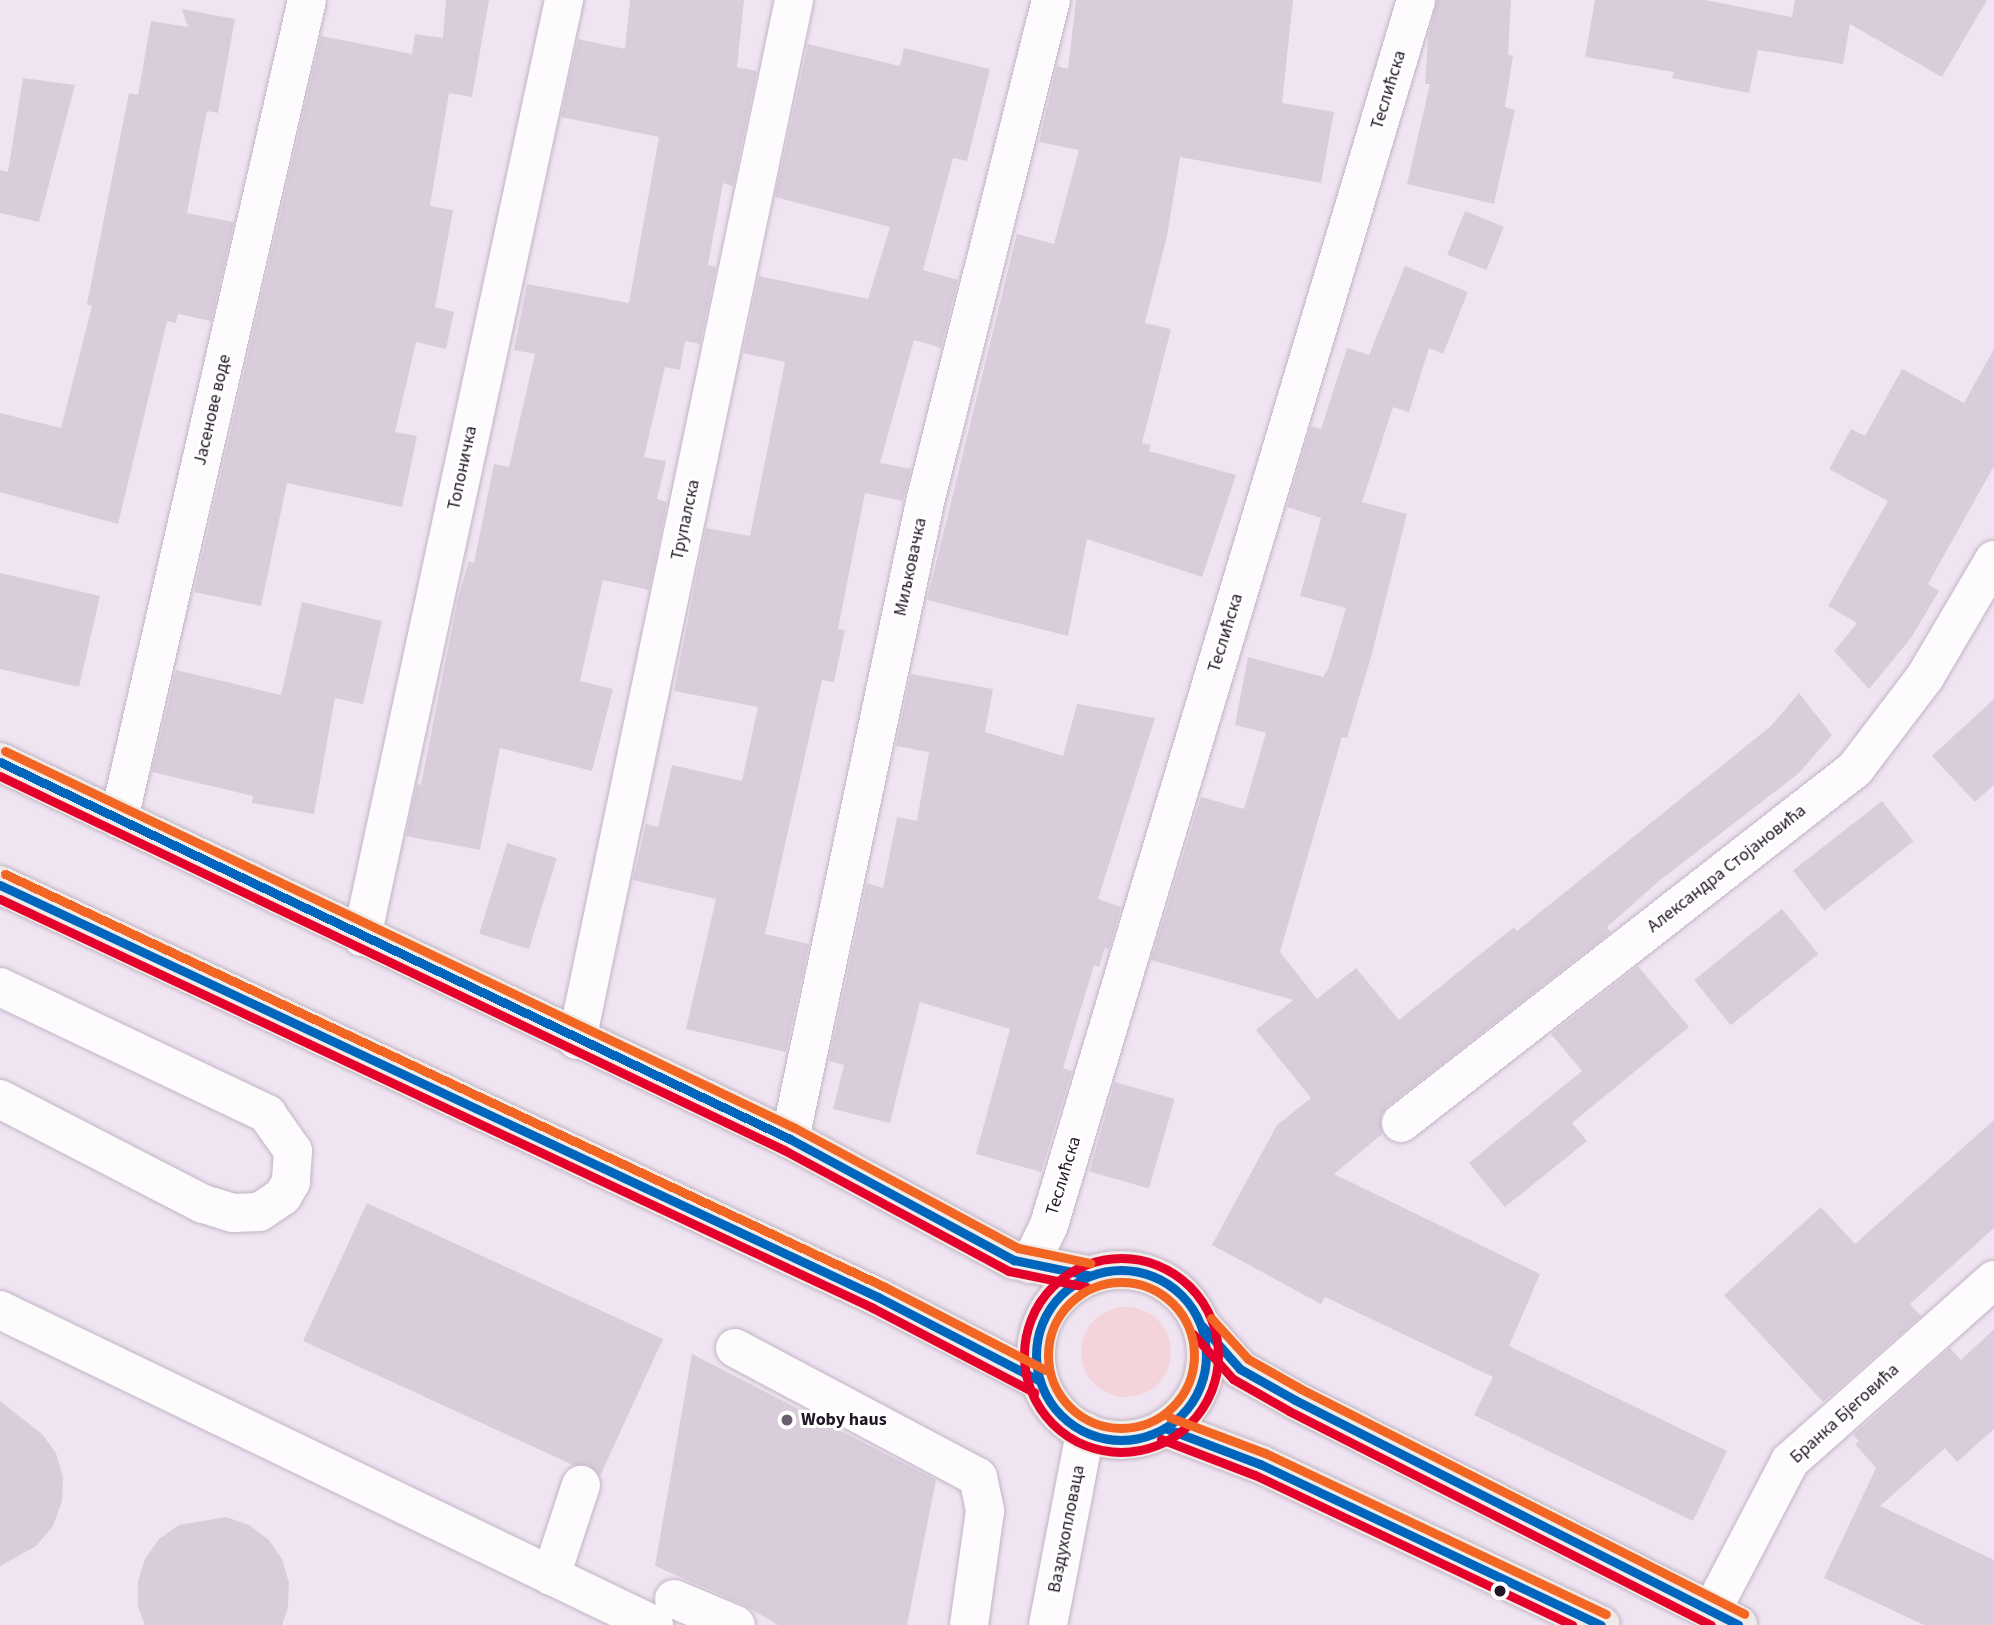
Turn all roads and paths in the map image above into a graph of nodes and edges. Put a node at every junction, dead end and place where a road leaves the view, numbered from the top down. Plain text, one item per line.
1 (307, 0) edge
2 (565, 0) edge
3 (794, 0) edge
4 (1051, 0) edge
5 (1416, 0) edge
6 (1991, 574) edge
7 (0, 762) edge
8 (120, 819) junction
9 (0, 885) edge
10 (362, 937) junction
11 (0, 987) edge
12 (577, 1040) junction
13 (0, 1099) edge
14 (1401, 1123) dead end
15 (790, 1139) junction
16 (1030, 1264) junction
17 (1088, 1275) junction
18 (1994, 1280) edge
19 (0, 1310) edge
20 (1202, 1326) junction
21 (735, 1348) dead end
22 (1040, 1381) junction
23 (1165, 1428) junction
24 (1085, 1432) junction
25 (581, 1485) dead end
26 (551, 1576) junction
27 (664, 1612) edge
28 (1725, 1619) edge
29 (736, 1625) edge
30 (970, 1625) edge
31 (1048, 1625) edge
32 (1601, 1625) edge

1 - 8 street, Јасенове воде
2 - 10 street, Топоничка
3 - 12 street, Трупалска
4 - 15 street, Миљковачка
5 - 16 street, Теслићска
6 - 14 street, Александра Стојановића
7 - 8 main road
8 - 10 main road
9 - 22 main road
10 - 12 main road
11 - 13 street
12 - 15 main road
15 - 16 main road
16 - 17 main road
17 - 20 main road
17 - 22 main road
18 - 28 street, Бранка Бјеговића
19 - 26 street
20 - 23 main road
20 - 28 main road
21 - 30 street
22 - 24 main road
23 - 24 main road
23 - 32 main road
24 - 31 street, Ваздухопловаца
25 - 26 street
26 - 27 street
27 - 29 street

